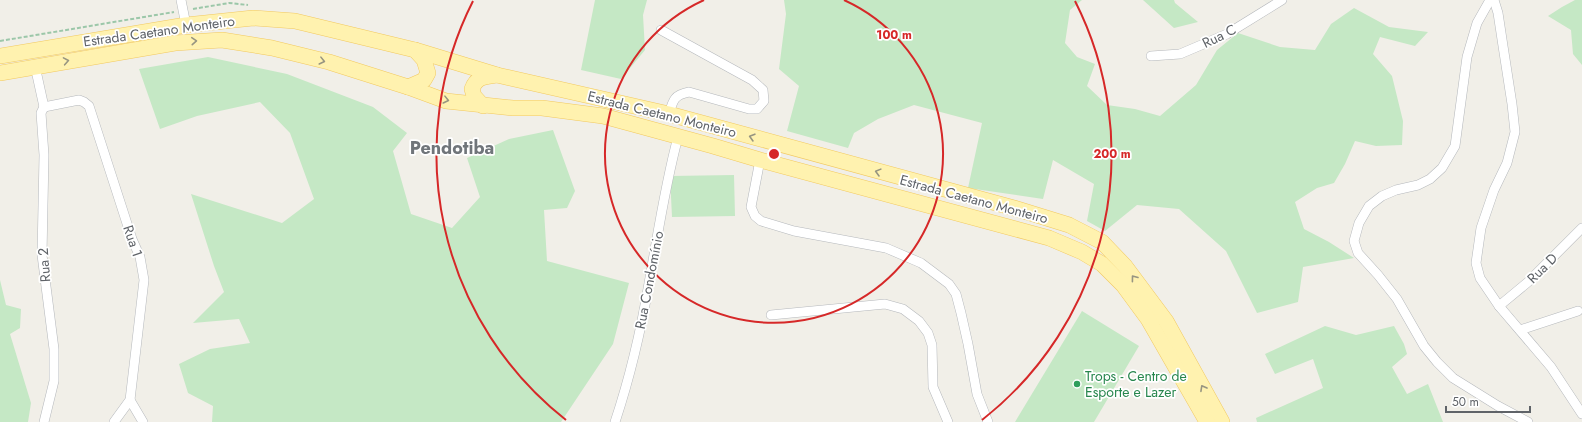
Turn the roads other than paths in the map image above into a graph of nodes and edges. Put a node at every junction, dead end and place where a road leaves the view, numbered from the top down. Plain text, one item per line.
1 (181, 0) edge
2 (1282, 0) edge
3 (1490, 0) edge
4 (1494, 0) edge
5 (186, 25) junction
6 (661, 30) dead end
7 (416, 50) junction
8 (0, 56) edge
9 (1151, 56) dead end
10 (35, 66) junction
11 (0, 73) edge
12 (497, 75) junction
13 (408, 87) junction
14 (483, 106) junction
15 (44, 107) junction
16 (669, 114) junction
17 (678, 137) junction
18 (760, 160) junction
19 (1582, 228) edge
20 (1499, 306) junction
21 (1578, 311) dead end
22 (771, 315) dead end
23 (1520, 330) junction
24 (130, 400) junction
25 (1582, 414) edge
26 (44, 422) edge
27 (114, 422) edge
28 (143, 422) edge
29 (615, 422) edge
30 (948, 422) edge
31 (988, 422) edge
32 (1207, 422) edge
33 (1222, 422) edge
34 (1528, 422) edge

1 - 5 street
2 - 9 street, Rua C
3 - 34 street
4 - 20 street
5 - 7 main road, Estrada Caetano Monteiro
5 - 8 main road, Estrada Caetano Monteiro
6 - 16 street
7 - 12 main road, Estrada Caetano Monteiro
7 - 13 main road
10 - 11 main road, Estrada Caetano Monteiro
10 -> 13 main road, Estrada Caetano Monteiro
10 - 15 street, Rua 2
12 - 14 main road
12 - 16 main road, Estrada Caetano Monteiro
13 -> 14 main road, Estrada Caetano Monteiro
14 - 17 main road, Estrada Caetano Monteiro
15 - 24 street, Rua 1
15 - 26 street, Rua 2
33 -> 16 main road, Estrada Caetano Monteiro
17 - 18 main road, Estrada Caetano Monteiro
17 - 29 street, Rua Condomínio
18 - 31 street
18 - 32 main road, Estrada Caetano Monteiro
19 - 20 street, Rua D
20 - 23 street
21 - 23 street
22 - 30 street
23 - 25 street
24 - 27 street, Rua 1
24 - 28 street

